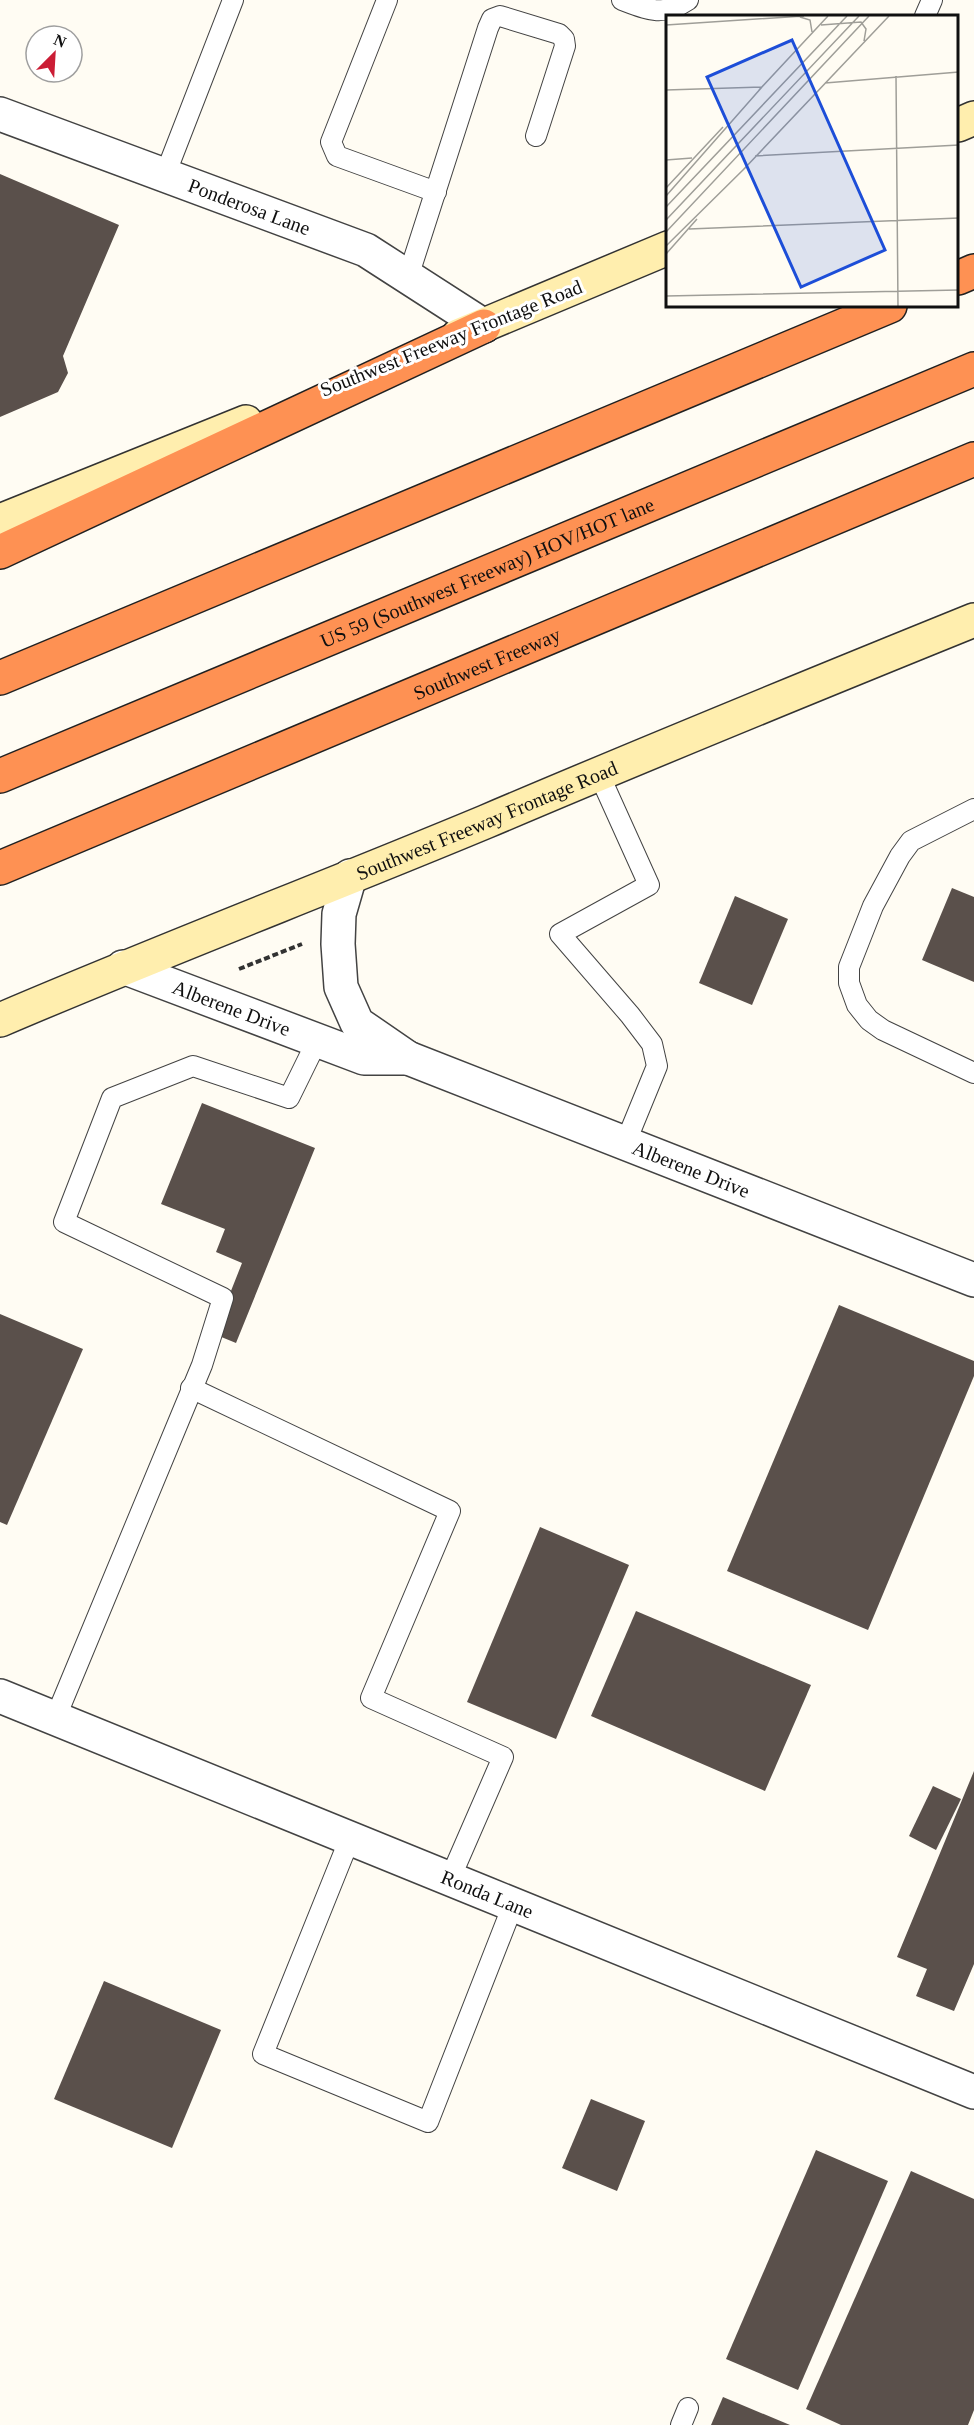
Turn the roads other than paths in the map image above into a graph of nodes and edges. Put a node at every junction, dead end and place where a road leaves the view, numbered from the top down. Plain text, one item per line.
1 (232, 0) edge
2 (387, 0) edge
3 (622, 0) edge
4 (688, 0) edge
5 (932, 0) edge
6 (925, 15) edge
7 (0, 114) edge
8 (974, 118) edge
9 (959, 124) edge
10 (536, 136) dead end
11 (165, 175) junction
12 (436, 192) junction
13 (666, 249) edge
14 (974, 271) edge
15 (408, 277) junction
16 (959, 277) edge
17 (885, 308) edge
18 (484, 326) junction
19 (974, 369) edge
20 (974, 459) edge
21 (0, 520) edge
22 (0, 552) edge
23 (974, 620) edge
24 (0, 678) edge
25 (598, 772) junction
26 (0, 776) edge
27 (974, 809) edge
28 (0, 868) edge
29 (350, 876) junction
30 (123, 967) junction
31 (0, 1020) edge
32 (317, 1041) junction
33 (408, 1058) junction
34 (974, 1073) edge
35 (625, 1144) junction
36 (974, 1280) edge
37 (191, 1388) junction
38 (0, 1696) edge
39 (55, 1719) junction
40 (350, 1838) junction
41 (450, 1881) junction
42 (513, 1905) junction
43 (974, 2092) edge

1 - 11 lane
2 - 12 lane
3 - 4 lane
5 - 6 lane
7 - 11 street, Ponderosa Lane
8 - 9 main road
10 - 12 lane
11 - 15 street, Ponderosa Lane
12 - 15 lane
13 - 18 main road, Southwest Freeway Frontage Road
14 - 16 highway
15 - 18 street, Ponderosa Lane
17 - 24 highway
18 - 21 main road, Southwest Freeway Frontage Road
18 - 22 highway
19 - 26 highway, US 59 (Southwest Freeway) HOV/HOT lane
20 - 28 highway, Southwest Freeway
23 - 25 main road, Southwest Freeway Frontage Road
25 - 29 main road, Southwest Freeway Frontage Road
25 - 35 lane
27 - 34 lane
29 - 30 main road, Southwest Freeway Frontage Road
29 - 33 street, Alberene Drive
30 - 31 main road, Southwest Freeway Frontage Road
30 - 32 street, Alberene Drive
32 - 33 street, Alberene Drive
32 - 37 lane
33 - 35 street, Alberene Drive
35 - 36 street, Alberene Drive
37 - 39 lane
37 - 41 lane
38 - 39 street, Ronda Lane
39 - 40 street, Ronda Lane
40 - 41 street, Ronda Lane
40 - 42 lane
41 - 42 street, Ronda Lane
42 - 43 street, Ronda Lane

